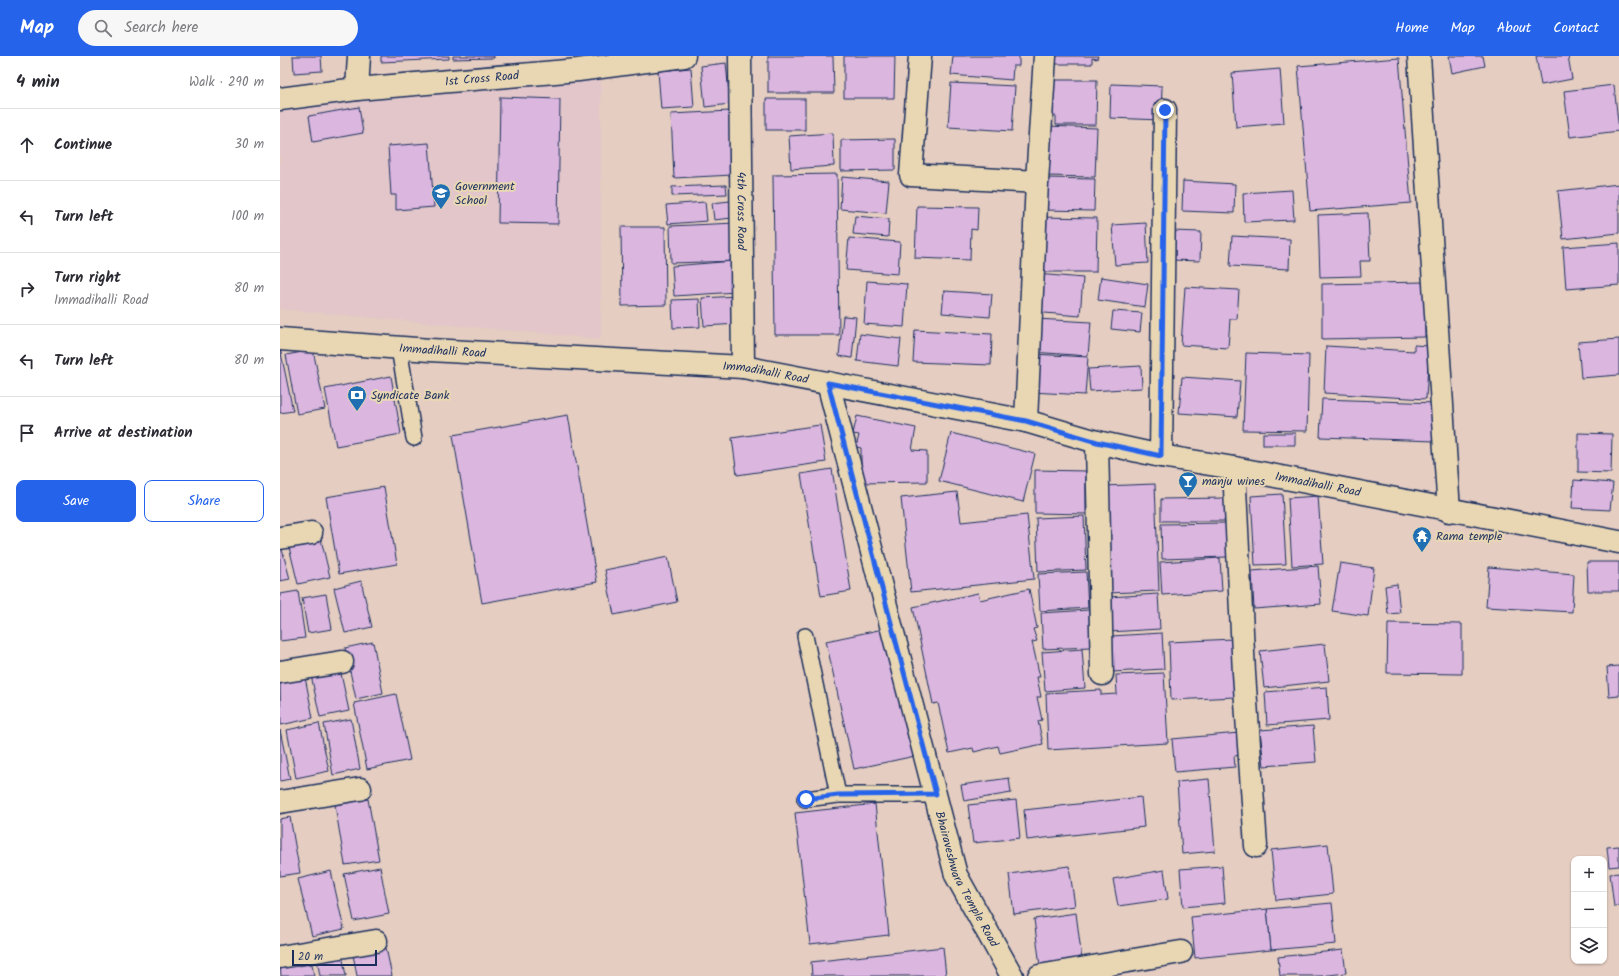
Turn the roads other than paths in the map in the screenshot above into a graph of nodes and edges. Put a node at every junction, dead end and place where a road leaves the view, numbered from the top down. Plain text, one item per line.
1 (359, 56) edge
2 (684, 56) edge
3 (740, 56) edge
4 (920, 56) edge
5 (1045, 56) edge
6 (1418, 56) edge
7 (578, 63) edge
8 (357, 90) junction
9 (280, 99) edge
10 (1165, 110) dead end
11 (1037, 182) junction
12 (280, 339) edge
13 (399, 348) junction
14 (743, 367) junction
15 (828, 383) junction
16 (1026, 421) junction
17 (414, 438) dead end
18 (1097, 442) junction
19 (1161, 456) junction
20 (1234, 468) junction
21 (1449, 511) junction
22 (311, 534) dead end
23 (280, 538) edge
24 (1619, 542) edge
25 (805, 636) dead end
26 (342, 662) dead end
27 (280, 672) edge
28 (1102, 674) dead end
29 (360, 790) dead end
30 (936, 794) junction
31 (838, 795) junction
32 (806, 799) dead end
33 (280, 802) edge
34 (1256, 846) dead end
35 (376, 941) dead end
36 (1181, 952) dead end
37 (280, 957) edge
38 (1012, 976) edge
39 (1039, 976) edge

1 - 8 street
2 - 7 street, 1st Cross Road
3 - 14 street, 4th Cross Road
4 - 11 street
5 - 11 street
6 - 21 street
7 - 8 street, 1st Cross Road
8 - 9 street, 1st Cross Road
10 - 19 street
11 - 16 street
12 - 13 street, Immadihalli Road
13 - 14 street, Immadihalli Road
13 - 17 lane
14 - 15 street, Immadihalli Road
15 - 16 street, Immadihalli Road
15 - 30 street, Bhairaveshwara Temple Road
16 - 18 street, Immadihalli Road
18 - 19 street, Immadihalli Road
18 - 28 street
19 - 20 street, Immadihalli Road
20 - 21 street, Immadihalli Road
20 - 34 street
21 - 24 street, Immadihalli Road
22 - 23 street
25 - 31 lane
26 - 27 street
29 - 33 street
30 - 31 lane
30 - 38 street, Bhairaveshwara Temple Road
31 - 32 lane
35 - 37 street
36 - 39 street

